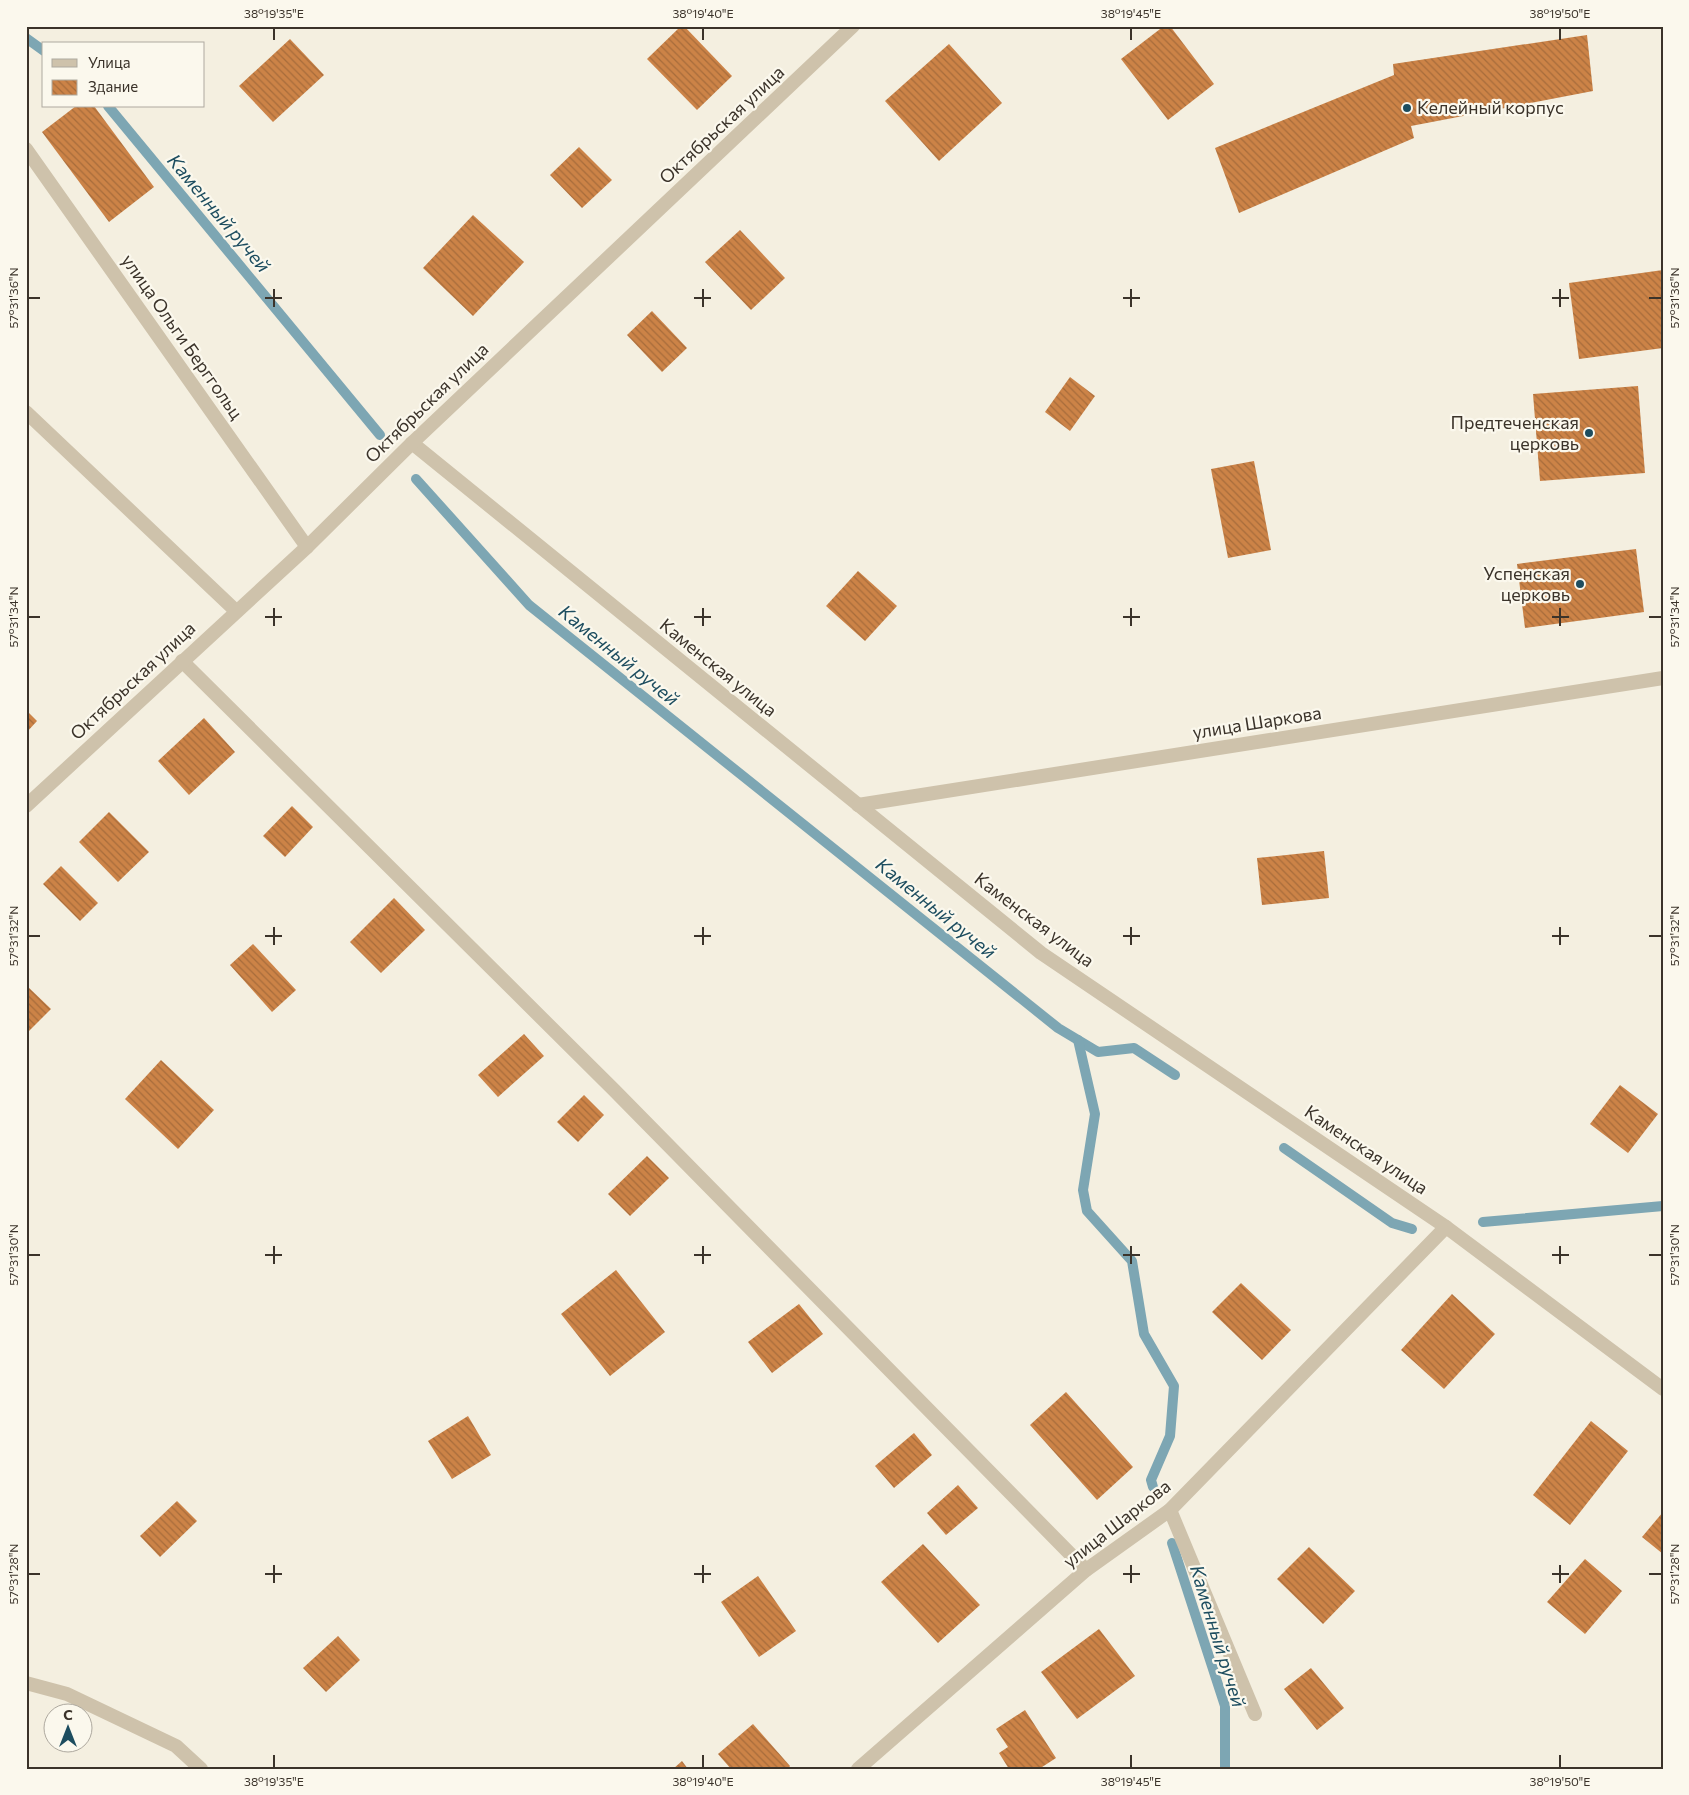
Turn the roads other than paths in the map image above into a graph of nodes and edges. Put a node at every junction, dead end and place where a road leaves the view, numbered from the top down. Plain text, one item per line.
1 (853, 26) edge
2 (26, 149) edge
3 (26, 412) edge
4 (412, 443) junction
5 (307, 547) junction
6 (236, 612) junction
7 (182, 661) junction
8 (1663, 678) edge
9 (858, 805) junction
10 (26, 806) edge
11 (1446, 1227) junction
12 (1663, 1389) edge
13 (1170, 1510) junction
14 (1086, 1570) junction
15 (26, 1683) edge
16 (1255, 1714) dead end
17 (201, 1769) edge
18 (858, 1769) edge

1 - 4 street, Октябрьская улица
2 - 5 street, улица Ольги Берггольц
3 - 6 street
4 - 5 street, Октябрьская улица
4 - 9 street, Каменская улица
5 - 6 street, Октябрьская улица
6 - 7 street, Октябрьская улица
7 - 10 street, Октябрьская улица
7 - 14 street
8 - 9 street, улица Шаркова
9 - 11 street, Каменская улица
11 - 12 street, Каменская улица
11 - 13 street, улица Шаркова
13 - 14 street, улица Шаркова
13 - 16 street
14 - 18 street, улица Шаркова
15 - 17 street

